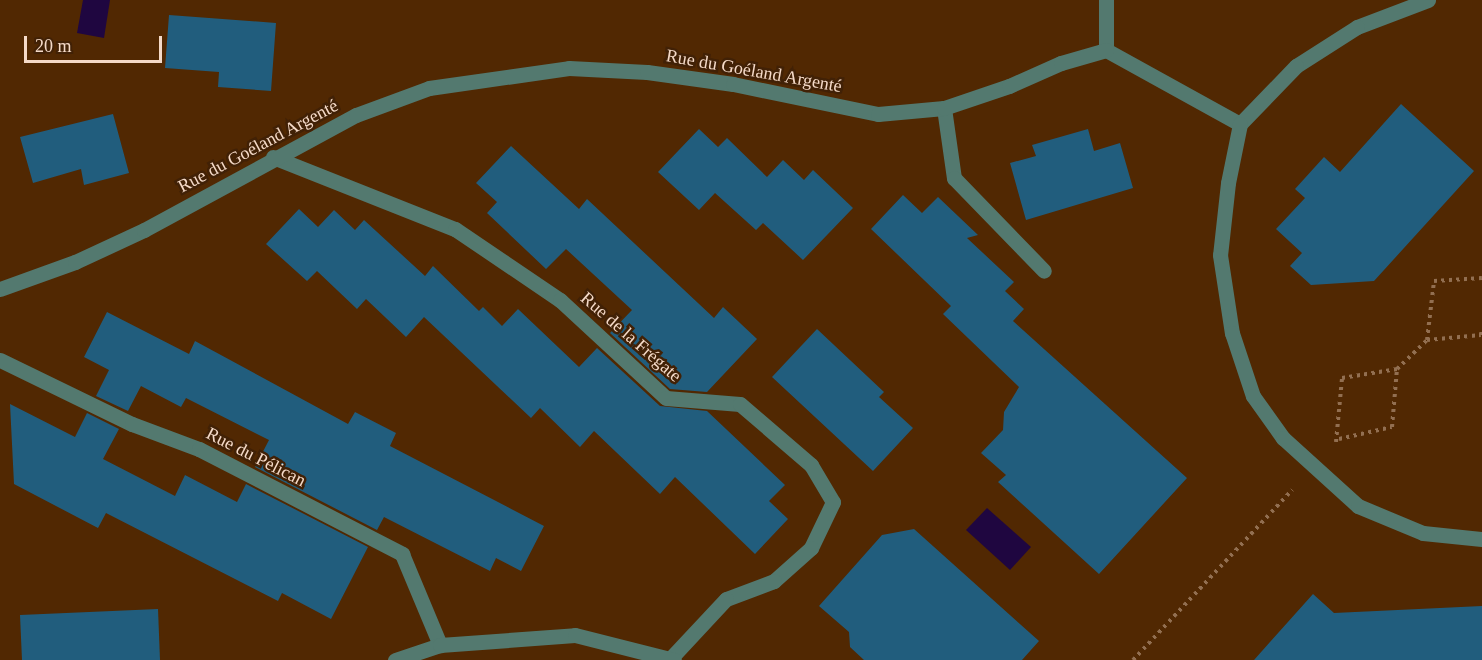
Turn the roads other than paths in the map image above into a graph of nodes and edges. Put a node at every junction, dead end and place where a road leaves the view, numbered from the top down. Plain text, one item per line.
1 (1106, 0) edge
2 (1428, 0) edge
3 (1106, 51) junction
4 (944, 108) junction
5 (1240, 124) junction
6 (273, 158) junction
7 (1044, 271) dead end
8 (0, 289) edge
9 (0, 360) edge
10 (1482, 539) edge
11 (440, 645) junction
12 (672, 659) edge
13 (395, 660) edge

1 - 3 street
2 - 5 street
3 - 4 street, Rue du Goéland Argenté
3 - 5 street
4 - 6 street, Rue du Goéland Argenté
4 - 7 street
5 - 10 street
6 - 8 street, Rue du Goéland Argenté
6 - 12 street, Rue de la Frégate
9 - 11 street, Rue du Pélican
11 - 12 street
11 - 13 street

